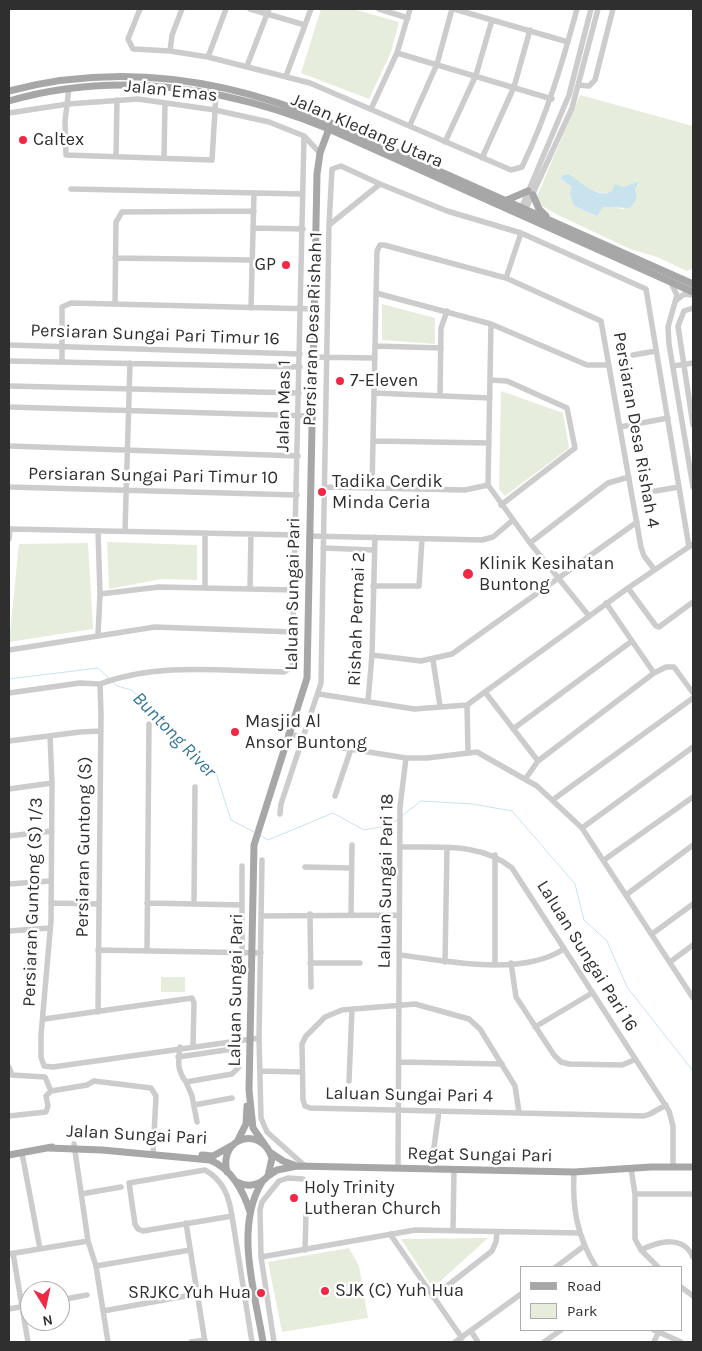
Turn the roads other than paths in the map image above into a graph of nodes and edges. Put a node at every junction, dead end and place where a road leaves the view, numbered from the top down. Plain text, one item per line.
1 (140, 9) edge
2 (182, 9) edge
3 (226, 9) edge
4 (250, 9) edge
5 (311, 9) edge
6 (379, 9) edge
7 (410, 9) edge
8 (453, 9) edge
9 (577, 9) edge
10 (591, 9) edge
11 (598, 9) edge
12 (614, 9) edge
13 (268, 11) edge
14 (408, 18) junction
15 (492, 20) junction
16 (305, 25) junction
17 (530, 30) junction
18 (568, 42) junction
19 (170, 51) junction
20 (397, 54) junction
21 (208, 57) junction
22 (437, 64) junction
23 (247, 66) junction
24 (476, 75) junction
25 (286, 76) junction
26 (578, 85) junction
27 (514, 87) junction
28 (69, 88) junction
29 (9, 91) edge
30 (216, 94) junction
31 (552, 99) junction
32 (117, 100) junction
33 (9, 101) edge
34 (165, 103) junction
35 (68, 104) junction
36 (372, 109) junction
37 (215, 110) junction
38 (9, 113) edge
39 (410, 124) junction
40 (330, 126) junction
41 (304, 136) junction
42 (445, 142) junction
43 (320, 153) junction
44 (116, 156) junction
45 (164, 158) junction
46 (482, 158) junction
47 (380, 184) junction
48 (71, 190) dead end
49 (531, 193) junction
50 (254, 194) junction
51 (303, 194) junction
52 (507, 200) junction
53 (254, 211) junction
54 (523, 211) junction
55 (329, 218) junction
56 (548, 218) junction
57 (316, 219) junction
58 (329, 225) junction
59 (253, 228) junction
60 (303, 229) junction
61 (521, 233) junction
62 (115, 258) junction
63 (252, 260) junction
64 (506, 278) junction
65 (671, 282) junction
66 (693, 284) edge
67 (376, 292) junction
68 (693, 293) edge
69 (677, 300) junction
70 (115, 304) junction
71 (251, 308) junction
72 (693, 308) edge
73 (301, 309) junction
74 (314, 310) junction
75 (447, 311) junction
76 (491, 324) junction
77 (9, 345) edge
78 (375, 346) junction
79 (62, 348) junction
80 (441, 348) junction
81 (656, 352) junction
82 (300, 354) junction
83 (633, 355) dead end
84 (313, 357) junction
85 (326, 357) junction
86 (374, 358) junction
87 (9, 361) edge
88 (62, 362) junction
89 (130, 363) junction
90 (609, 364) junction
91 (693, 364) edge
92 (684, 365) junction
93 (673, 366) junction
94 (300, 367) junction
95 (490, 380) junction
96 (9, 386) edge
97 (129, 388) junction
98 (299, 393) junction
99 (374, 393) junction
100 (440, 396) junction
101 (490, 398) junction
102 (9, 407) edge
103 (128, 412) junction
104 (299, 416) junction
105 (312, 416) junction
106 (668, 418) junction
107 (693, 425) edge
108 (620, 427) junction
109 (373, 441) junction
110 (489, 443) junction
111 (9, 446) edge
112 (127, 450) junction
113 (298, 456) junction
114 (629, 477) junction
115 (488, 486) junction
116 (9, 487) edge
117 (324, 487) junction
118 (679, 487) junction
119 (693, 487) edge
120 (372, 488) junction
121 (126, 490) junction
122 (656, 491) dead end
123 (297, 495) junction
124 (501, 505) junction
125 (512, 520) junction
126 (637, 522) junction
127 (9, 529) edge
128 (98, 531) junction
129 (125, 531) junction
130 (205, 533) junction
131 (251, 534) junction
132 (296, 535) junction
133 (309, 536) junction
134 (322, 536) junction
135 (375, 538) junction
136 (9, 539) edge
137 (422, 539) junction
138 (530, 543) junction
139 (691, 545) edge
140 (323, 548) junction
141 (374, 550) junction
142 (654, 569) junction
143 (559, 578) junction
144 (373, 586) junction
145 (205, 588) junction
146 (250, 588) junction
147 (628, 588) junction
148 (295, 590) junction
149 (100, 594) junction
150 (693, 602) edge
151 (606, 603) junction
152 (589, 616) junction
153 (294, 632) junction
154 (98, 635) junction
155 (632, 641) junction
156 (9, 650) edge
157 (372, 655) junction
158 (433, 660) junction
159 (654, 673) junction
160 (100, 684) junction
161 (484, 692) junction
162 (9, 693) edge
163 (693, 693) edge
164 (318, 694) junction
165 (693, 698) edge
166 (368, 701) junction
167 (467, 705) junction
168 (440, 706) junction
169 (149, 724) dead end
170 (513, 729) junction
171 (101, 732) junction
172 (288, 733) junction
173 (50, 736) junction
174 (302, 738) junction
175 (9, 741) edge
176 (693, 747) edge
177 (350, 750) junction
178 (468, 751) junction
179 (406, 758) junction
180 (538, 761) junction
181 (526, 778) junction
182 (52, 783) junction
183 (195, 787) dead end
184 (9, 789) edge
185 (335, 796) dead end
186 (693, 797) edge
187 (554, 800) junction
188 (280, 814) dead end
189 (582, 828) junction
190 (52, 831) junction
191 (9, 836) edge
192 (352, 845) dead end
193 (693, 845) edge
194 (400, 847) junction
195 (447, 848) junction
196 (495, 855) junction
197 (262, 860) dead end
198 (604, 860) junction
199 (242, 866) dead end
200 (304, 867) dead end
201 (351, 868) junction
202 (51, 881) junction
203 (9, 884) edge
204 (626, 895) junction
205 (51, 903) junction
206 (147, 903) junction
207 (98, 904) junction
208 (194, 904) junction
209 (693, 904) edge
210 (242, 905) junction
211 (310, 914) junction
212 (351, 914) junction
213 (399, 915) junction
214 (262, 916) junction
215 (50, 928) junction
216 (9, 931) edge
217 (652, 934) junction
218 (693, 945) edge
219 (564, 949) junction
220 (98, 950) junction
221 (147, 951) junction
222 (242, 953) junction
223 (252, 953) junction
224 (261, 953) junction
225 (400, 955) junction
226 (445, 962) junction
227 (670, 962) junction
228 (310, 963) junction
229 (360, 963) dead end
230 (511, 963) junction
231 (495, 964) junction
232 (311, 986) dead end
233 (592, 993) junction
234 (693, 998) edge
235 (399, 1005) junction
236 (352, 1009) junction
237 (98, 1012) junction
238 (44, 1019) junction
239 (535, 1027) junction
240 (250, 1038) junction
241 (260, 1038) junction
242 (193, 1045) junction
243 (180, 1047) junction
244 (178, 1057) junction
245 (634, 1060) junction
246 (398, 1062) junction
247 (502, 1064) junction
248 (9, 1067) edge
249 (260, 1071) junction
250 (302, 1072) junction
251 (349, 1081) dead end
252 (186, 1082) junction
253 (249, 1090) junction
254 (51, 1091) junction
255 (232, 1098) dead end
256 (194, 1105) junction
257 (666, 1105) junction
258 (398, 1111) junction
259 (439, 1111) junction
260 (519, 1112) junction
261 (9, 1116) edge
262 (197, 1122) dead end
263 (238, 1141) junction
264 (266, 1145) junction
265 (74, 1146) junction
266 (231, 1146) junction
267 (154, 1152) junction
268 (271, 1152) junction
269 (22, 1153) junction
270 (9, 1155) edge
271 (301, 1166) junction
272 (673, 1167) junction
273 (693, 1167) edge
274 (398, 1168) junction
275 (631, 1168) junction
276 (431, 1169) junction
277 (454, 1169) junction
278 (227, 1172) junction
279 (574, 1172) junction
280 (268, 1176) junction
281 (302, 1179) dead end
282 (234, 1181) junction
283 (262, 1182) junction
284 (121, 1187) dead end
285 (81, 1194) junction
286 (635, 1194) junction
287 (693, 1194) edge
288 (250, 1212) junction
289 (306, 1214) dead end
290 (232, 1216) junction
291 (186, 1224) junction
292 (453, 1230) junction
293 (497, 1232) junction
294 (579, 1233) junction
295 (390, 1234) junction
296 (88, 1241) junction
297 (584, 1246) junction
298 (640, 1247) junction
299 (40, 1249) junction
300 (190, 1250) junction
301 (305, 1250) junction
302 (11, 1254) edge
303 (261, 1257) junction
304 (693, 1258) edge
305 (96, 1266) junction
306 (557, 1266) edge
307 (595, 1266) edge
308 (657, 1266) edge
309 (682, 1288) edge
310 (20, 1293) edge
311 (197, 1294) junction
312 (87, 1295) dead end
313 (520, 1295) edge
314 (693, 1296) edge
315 (433, 1297) junction
316 (70, 1298) edge
317 (103, 1311) junction
318 (471, 1331) junction
319 (560, 1331) edge
320 (656, 1331) edge
321 (462, 1338) junction
322 (205, 1341) edge
323 (108, 1342) edge
324 (191, 1342) edge
325 (252, 1342) edge
326 (264, 1342) edge
327 (274, 1342) edge
328 (455, 1342) edge
329 (478, 1342) edge
330 (544, 1342) edge
331 (654, 1342) edge
332 (681, 1342) edge

1 - 19 street, Jalan Kledang Utara
2 - 19 street
3 - 21 street
4 - 13 street
5 - 16 street
6 - 14 street
7 - 14 street
8 - 15 street
8 - 22 street
9 - 18 street
10 - 49 street
11 - 26 street
12 - 26 street
13 - 16 street
13 - 23 street
14 - 20 street
15 - 17 street
15 - 24 street
16 - 25 street
17 - 18 street
17 - 27 street
18 - 31 street
19 - 21 street, Jalan Kledang Utara
20 - 22 street
20 - 36 street
21 - 23 street, Jalan Kledang Utara
22 - 24 street
22 - 39 street
23 - 25 street, Jalan Kledang Utara
24 - 27 street
24 - 42 street
25 - 36 street, Jalan Kledang Utara
26 - 49 street
27 - 31 street
27 - 46 street
28 - 30 main road, Jalan Kledang Utara
28 - 33 main road, Jalan Kledang Utara
28 - 35 street
29 - 40 main road, Jalan Kledang Utara
30 - 37 street
30 - 40 main road, Jalan Kledang Utara
31 - 46 street, Jalan Kledang Utara
32 - 34 street, Jalan Emas
32 - 35 street, Jalan Emas
32 - 44 street
34 - 37 street, Jalan Emas
34 - 45 street
35 - 38 street, Jalan Emas
35 - 44 street
36 - 39 street, Jalan Kledang Utara
37 - 41 street, Jalan Emas
37 - 45 street
39 - 42 street, Jalan Kledang Utara
40 - 43 main road, Laluan Sungai Pari
40 - 52 main road, Jalan Kledang Utara
40 - 54 main road, Jalan Kledang Utara
41 - 43 street, Jalan Emas
41 - 51 street, Jalan Mas 1
42 - 46 street, Jalan Kledang Utara
43 - 57 main road, Laluan Sungai Pari
44 - 45 street
47 - 55 street
47 - 58 street, Persiaran Desa Rishah 1
47 - 61 street
48 - 50 street
49 - 52 main road
49 - 54 street
49 - 56 main road
50 - 51 street
50 - 53 street
51 - 60 street, Jalan Mas 1
52 - 54 main road, Jalan Kledang Utara
53 - 59 street
53 - 62 street
54 - 56 main road, Jalan Kledang Utara
54 - 65 main road, Jalan Kledang Utara
55 - 57 street
55 - 58 street
56 - 66 main road, Jalan Kledang Utara
57 - 74 main road, Laluan Sungai Pari
58 - 85 street, Persiaran Desa Rishah 1
59 - 60 street
59 - 63 street
60 - 73 street, Jalan Mas 1
61 - 64 street
61 - 81 street
62 - 63 street
62 - 70 street
63 - 71 street
64 - 67 street, Persiaran Desa Rishah 4
64 - 90 street, Persiaran Desa Rishah 4
65 - 68 main road, Jalan Kledang Utara
65 - 69 street
67 - 75 street
67 - 78 street, Persiaran Desa Rishah 4
68 - 69 street
69 - 93 street
70 - 71 street
70 - 79 street
71 - 73 street
72 - 92 street
73 - 74 street
73 - 82 street, Jalan Mas 1
74 - 84 main road, Laluan Sungai Pari
75 - 76 street
75 - 80 street
76 - 90 street
76 - 95 street
77 - 79 street, Persiaran Sungai Pari Timur 16
78 - 80 street
78 - 86 street, Persiaran Desa Rishah 4
79 - 82 street, Persiaran Sungai Pari Timur 16
79 - 88 street
80 - 100 street
81 - 83 street
81 - 106 street
82 - 94 street, Jalan Mas 1
84 - 85 street
84 - 105 main road, Laluan Sungai Pari
85 - 86 street
85 - 117 street, Persiaran Desa Rishah 1
86 - 99 street, Persiaran Desa Rishah 4
87 - 88 street, Persiaran Sungai Pari Timur 16
88 - 89 street, Persiaran Sungai Pari Timur 16
89 - 94 street, Persiaran Sungai Pari Timur 16
89 - 97 street
90 - 108 street, Persiaran Desa Rishah 4
91 - 92 street
92 - 93 street
92 - 107 street
93 - 119 street
94 - 98 street, Jalan Mas 1
95 - 101 street
95 - 124 street
96 - 97 street
97 - 98 street
97 - 103 street
98 - 104 street, Jalan Mas 1
99 - 100 street
99 - 109 street, Persiaran Desa Rishah 4
100 - 101 street
101 - 110 street
102 - 103 street
103 - 104 street
103 - 112 street
104 - 105 street
104 - 113 street, Jalan Mas 1
105 - 133 main road, Laluan Sungai Pari
106 - 108 street
106 - 118 street
108 - 114 street, Persiaran Desa Rishah 4
109 - 110 street
109 - 120 street, Persiaran Desa Rishah 4
110 - 115 street
111 - 112 street
112 - 113 street
112 - 121 street
113 - 123 street, Jalan Mas 1
114 - 126 street, Persiaran Desa Rishah 4
114 - 138 street
115 - 120 street
115 - 124 street
116 - 121 street, Persiaran Sungai Pari Timur 10
117 - 120 street
117 - 134 street, Persiaran Desa Rishah 1
118 - 122 street
118 - 139 street
121 - 123 street, Persiaran Sungai Pari Timur 10
121 - 129 street
123 - 132 street, Jalan Mas 1
124 - 125 street
125 - 137 street
125 - 138 street
126 - 142 street, Persiaran Desa Rishah 4
126 - 143 street
127 - 128 street
127 - 136 street
128 - 129 street
128 - 149 street
129 - 130 street
130 - 131 street
130 - 145 street
131 - 132 street
131 - 146 street
132 - 148 street, Jalan Mas 1
133 - 134 street
133 - 172 main road, Laluan Sungai Pari
134 - 135 street
134 - 140 street, Persiaran Desa Rishah 1
135 - 137 street
135 - 141 street, Rishah Permai 2
137 - 144 street
138 - 143 street
139 - 142 street
140 - 141 street
140 - 164 street, Persiaran Desa Rishah 1
141 - 144 street, Rishah Permai 2
142 - 147 street
143 - 152 street
143 - 158 street
144 - 157 street, Rishah Permai 2
145 - 146 street
145 - 149 street
146 - 148 street
147 - 150 street
147 - 151 street
148 - 153 street, Jalan Mas 1
149 - 154 street
151 - 152 street
151 - 155 street
152 - 161 street
153 - 154 street
153 - 160 street, Jalan Mas 1
154 - 156 street
155 - 159 street
155 - 170 street
157 - 158 street
157 - 166 street, Rishah Permai 2
158 - 168 street
159 - 163 street
159 - 180 street
160 - 162 street
160 - 171 street, Persiaran Guntong (S)
161 - 167 street
161 - 170 street
164 - 166 street
164 - 174 street, Persiaran Desa Rishah 1
165 - 187 street
166 - 168 street
167 - 168 street
167 - 178 street
169 - 206 street
170 - 180 street
171 - 173 street
171 - 207 street, Persiaran Guntong (S)
172 - 174 street
172 - 223 main road, Laluan Sungai Pari
173 - 175 street
173 - 182 street, Persiaran Guntong (S) 1/3
174 - 177 street
174 - 188 street, Persiaran Desa Rishah 1
176 - 189 street
177 - 179 street
177 - 185 street
178 - 179 street
178 - 181 street
179 - 194 street, Laluan Sungai Pari 18
180 - 181 street
181 - 187 street
182 - 184 street
182 - 190 street, Persiaran Guntong (S) 1/3
183 - 208 street
186 - 198 street
187 - 189 street
189 - 198 street
190 - 191 street
190 - 202 street, Persiaran Guntong (S) 1/3
192 - 201 street
193 - 204 street
194 - 195 street, Laluan Sungai Pari 16
194 - 213 street, Laluan Sungai Pari 18
195 - 196 street, Laluan Sungai Pari 16
195 - 226 street
196 - 219 street, Laluan Sungai Pari 16
196 - 231 street
197 - 214 street
198 - 204 street
199 - 210 street
200 - 201 street
201 - 212 street
202 - 203 street
202 - 205 street, Persiaran Guntong (S) 1/3
204 - 217 street
205 - 207 street
205 - 215 street, Persiaran Guntong (S) 1/3
206 - 208 street
206 - 221 street
207 - 220 street, Persiaran Guntong (S)
208 - 210 street
209 - 217 street
210 - 222 street
211 - 212 street
211 - 214 street
211 - 228 street
212 - 213 street
213 - 225 street, Laluan Sungai Pari 18
214 - 224 street
215 - 216 street
215 - 238 street, Persiaran Guntong (S) 1/3
217 - 227 street
218 - 227 street
219 - 230 street
219 - 233 street, Laluan Sungai Pari 16
220 - 221 street
220 - 237 street, Persiaran Guntong (S)
221 - 222 street
222 - 223 street
223 - 224 street
223 - 240 main road, Laluan Sungai Pari
224 - 241 street
225 - 226 street
225 - 235 street, Laluan Sungai Pari 18
226 - 231 street
227 - 234 street
228 - 229 street
228 - 232 street
230 - 231 street
230 - 239 street
233 - 239 street
233 - 245 street, Laluan Sungai Pari 16
235 - 236 street, Laluan Sungai Pari 4
235 - 246 street, Laluan Sungai Pari 18
235 - 247 street, Laluan Sungai Pari 4
236 - 250 street, Laluan Sungai Pari 4
236 - 251 street, Laluan Sungai Pari 4
237 - 238 street
237 - 242 street
238 - 243 street, Persiaran Guntong (S) 1/3
239 - 245 street
240 - 241 street
240 - 242 street
240 - 253 main road, Laluan Sungai Pari
241 - 249 street
242 - 243 street
243 - 244 street
244 - 252 street
244 - 252 street
245 - 257 street, Laluan Sungai Pari 16
246 - 247 street
246 - 258 street, Laluan Sungai Pari 18
247 - 260 street, Laluan Sungai Pari 4
248 - 254 street
249 - 250 street
249 - 271 street
250 - 258 street, Laluan Sungai Pari 4
252 - 256 street
253 - 263 main road
253 - 264 main road, Laluan Sungai Pari
254 - 261 street
254 - 267 street
255 - 256 street
256 - 262 street
257 - 260 street, Laluan Sungai Pari 4
257 - 272 street, Laluan Sungai Pari 16
258 - 259 street, Laluan Sungai Pari 4
258 - 274 street, Laluan Sungai Pari 18
259 - 260 street, Laluan Sungai Pari 4
259 - 276 street
263 - 264 main road
263 - 266 main road
264 - 268 main road
265 - 267 main road, Jalan Sungai Pari
265 - 269 main road, Jalan Sungai Pari
265 - 285 street
266 - 267 main road, Jalan Sungai Pari
266 - 278 main road
267 - 278 main road
268 - 271 main road
268 - 280 main road
269 - 270 main road, Jalan Sungai Pari
269 - 299 street
271 - 274 main road, Regat Sungai Pari
271 - 280 main road, Regat Sungai Pari
272 - 273 main road, Regat Sungai Pari
272 - 275 main road, Regat Sungai Pari
274 - 276 main road, Regat Sungai Pari
275 - 279 main road, Regat Sungai Pari
275 - 286 street
276 - 277 main road, Regat Sungai Pari
277 - 279 main road, Regat Sungai Pari
277 - 292 street
278 - 282 main road
279 - 294 street
280 - 283 main road
281 - 303 street
282 - 283 main road
282 - 288 main road
283 - 288 main road
284 - 285 street
285 - 296 street
286 - 287 street
286 - 298 street
288 - 326 main road
289 - 301 street
290 - 291 street
290 - 291 street
290 - 325 street
291 - 300 street
292 - 293 street
292 - 295 street
293 - 294 street
293 - 315 street
294 - 297 street
295 - 301 street
295 - 315 street
296 - 299 street
296 - 305 street
297 - 306 street
297 - 307 street
298 - 304 street
298 - 308 street
299 - 302 street
300 - 305 street
300 - 311 street
301 - 303 street
302 - 310 street
303 - 327 street
305 - 317 street
309 - 314 street
311 - 317 street
311 - 322 street
312 - 316 street
313 - 318 street
315 - 321 street
317 - 323 street
318 - 321 street
318 - 329 street
319 - 330 street
320 - 331 street
320 - 332 street
321 - 328 street
322 - 324 street

